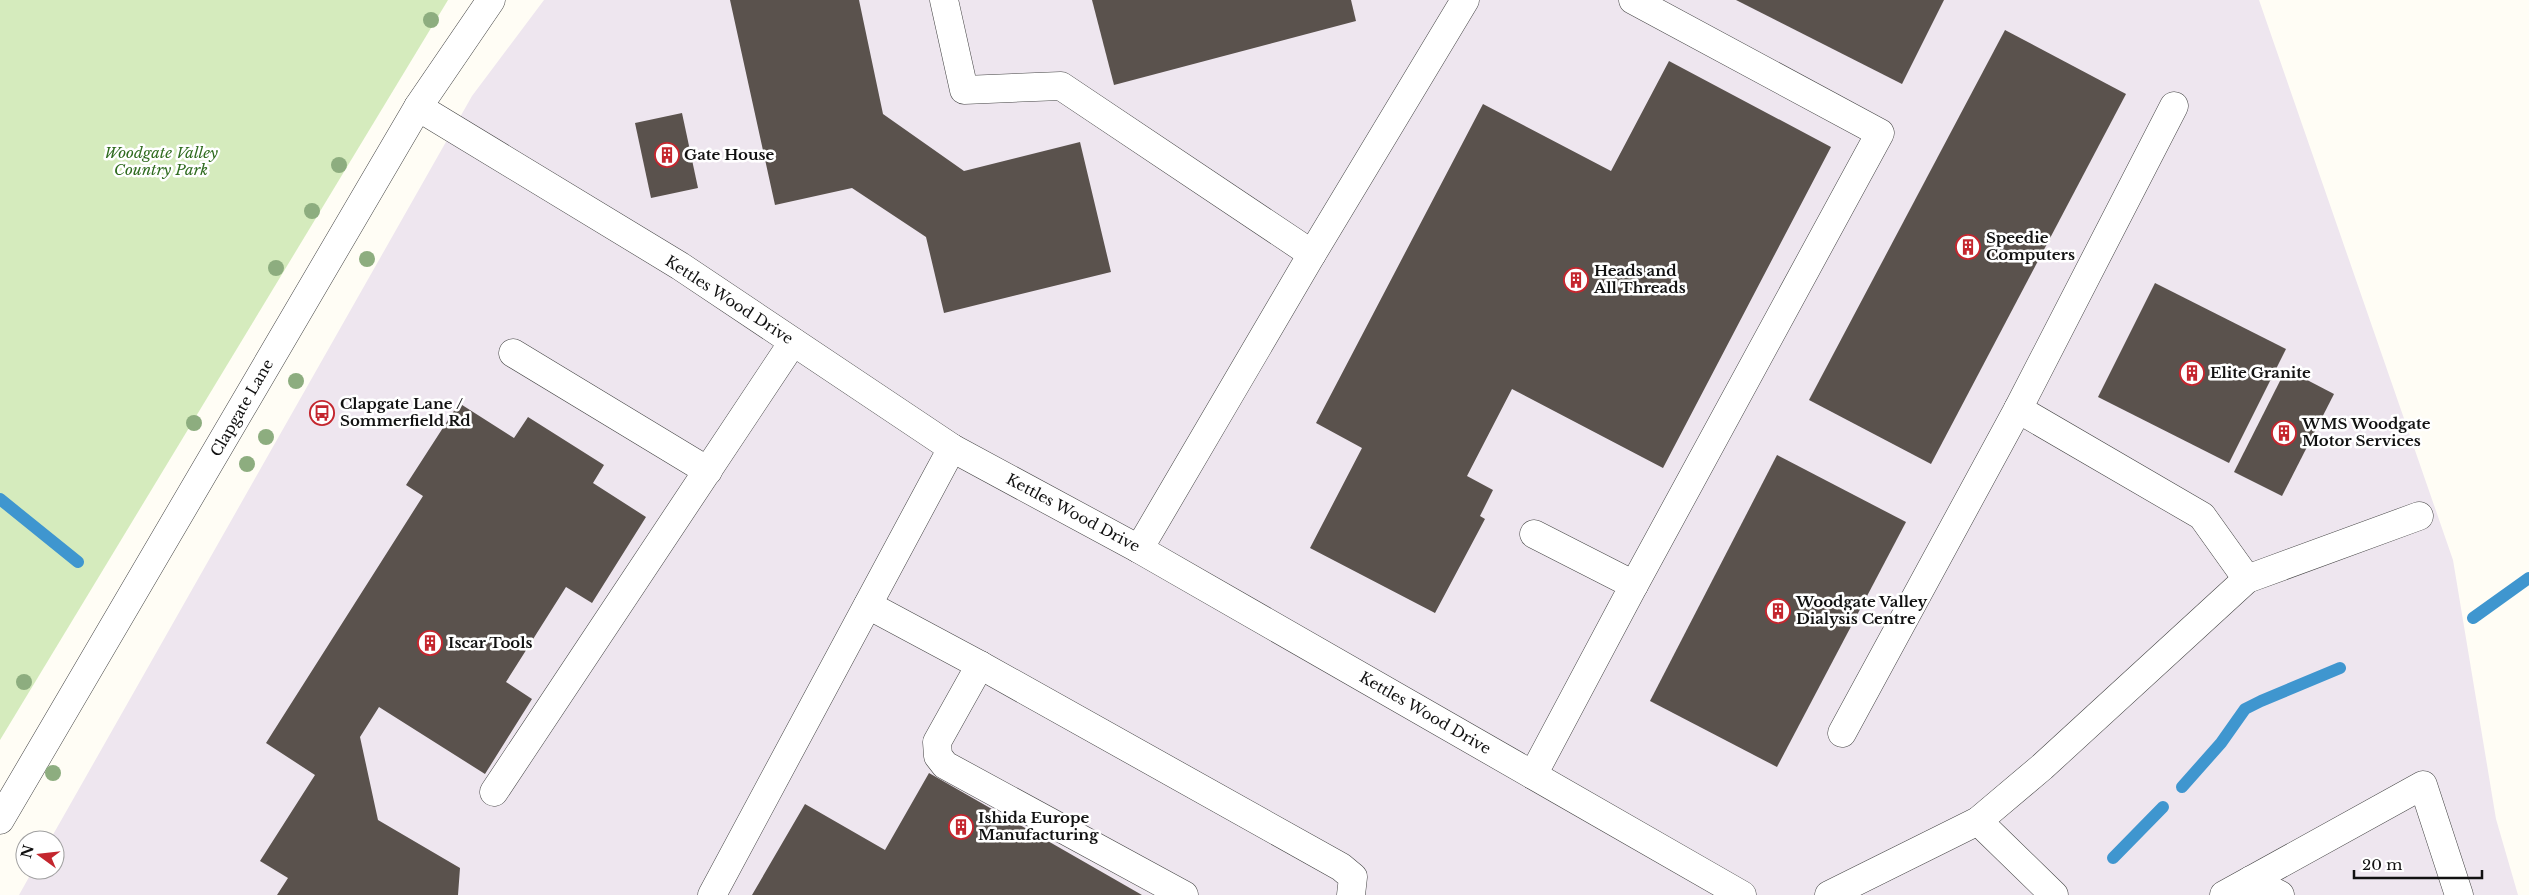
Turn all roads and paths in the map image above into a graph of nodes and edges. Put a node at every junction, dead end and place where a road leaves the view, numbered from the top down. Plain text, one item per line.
1 (491, 0) edge
2 (944, 0) edge
3 (1465, 0) edge
4 (1633, 0) edge
5 (2174, 106) dead end
6 (418, 107) junction
7 (1312, 254) junction
8 (793, 342) junction
9 (512, 353) dead end
10 (2018, 409) junction
11 (952, 448) junction
12 (708, 471) junction
13 (2419, 516) dead end
14 (1534, 534) dead end
15 (1139, 549) junction
16 (2247, 579) junction
17 (1634, 584) junction
18 (868, 605) junction
19 (980, 664) junction
20 (1842, 733) dead end
21 (1533, 775) junction
22 (494, 792) dead end
23 (0, 820) edge
24 (1978, 821) junction
25 (2251, 880) junction
26 (712, 895) edge
27 (1184, 895) edge
28 (1350, 895) edge
29 (1742, 895) edge
30 (1829, 895) edge
31 (2054, 895) edge
32 (2224, 895) edge
33 (2280, 895) edge
34 (2459, 895) edge

1 - 6 street, Clapgate Lane
2 - 7 street
3 - 7 street
4 - 17 street
5 - 10 street
6 - 8 street, Kettles Wood Drive
6 - 23 street, Clapgate Lane
7 - 15 street
8 - 11 street, Kettles Wood Drive
8 - 12 street
9 - 12 street
10 - 16 street
10 - 20 street
11 - 15 street, Kettles Wood Drive
11 - 18 street
12 - 22 street
13 - 16 street
14 - 17 street
15 - 21 street, Kettles Wood Drive
16 - 24 street
17 - 21 street
18 - 19 street
18 - 26 street
19 - 27 street
19 - 28 street
21 - 29 street, Kettles Wood Drive
24 - 30 street
24 - 31 street
25 - 32 street
25 - 33 street
25 - 34 street

